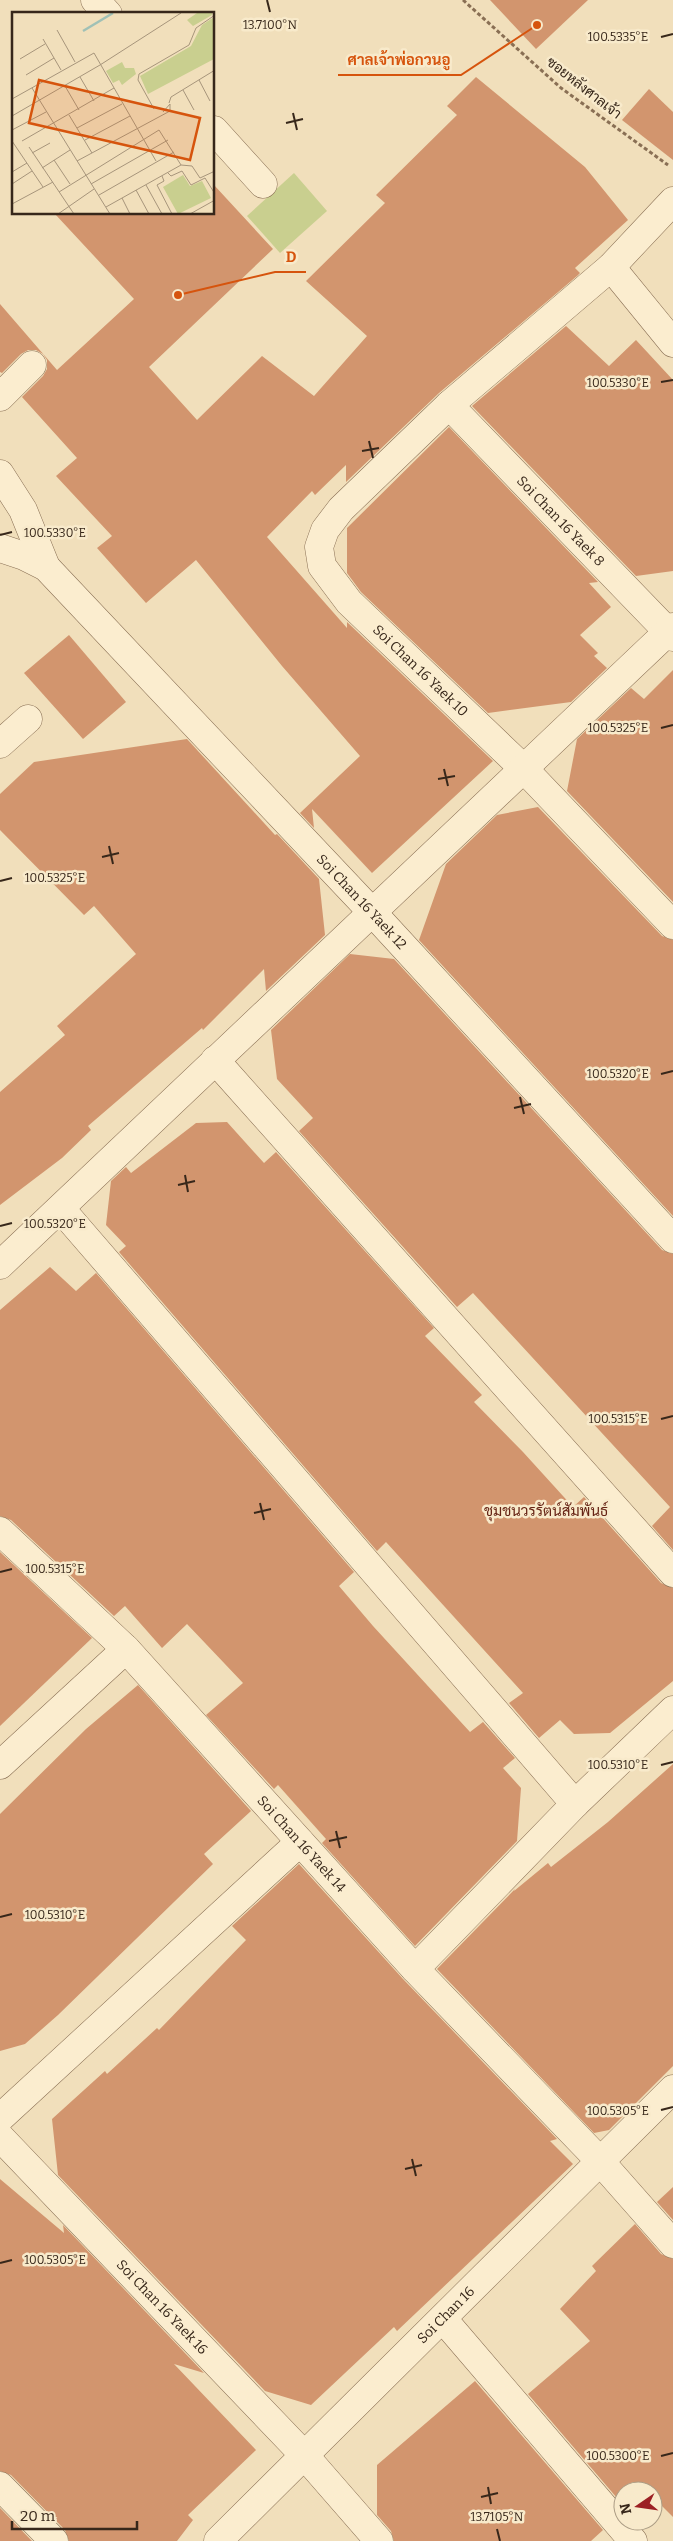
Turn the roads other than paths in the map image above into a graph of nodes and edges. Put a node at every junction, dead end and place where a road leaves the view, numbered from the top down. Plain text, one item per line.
1 (95, 0) edge
2 (106, 12) edge
3 (215, 131) edge
4 (263, 184) dead end
5 (673, 201) edge
6 (611, 267) junction
7 (673, 343) edge
8 (32, 365) dead end
9 (0, 397) edge
10 (449, 405) junction
11 (0, 474) edge
12 (0, 548) edge
13 (46, 567) junction
14 (671, 632) edge
15 (28, 719) dead end
16 (0, 744) edge
17 (524, 768) junction
18 (372, 912) junction
19 (673, 925) edge
20 (215, 1060) junction
21 (61, 1209) junction
22 (673, 1239) edge
23 (0, 1265) edge
24 (0, 1531) edge
25 (673, 1573) edge
26 (126, 1649) junction
27 (673, 1710) edge
28 (0, 1766) edge
29 (575, 1804) junction
30 (300, 1842) junction
31 (415, 1969) junction
32 (673, 2089) edge
33 (0, 2118) edge
34 (0, 2137) edge
35 (599, 2160) junction
36 (673, 2244) edge
37 (443, 2319) junction
38 (305, 2456) junction
39 (0, 2486) edge
40 (54, 2541) edge
41 (218, 2541) edge
42 (380, 2541) edge
43 (633, 2541) edge

1 - 2 street
3 - 4 street
5 - 6 street, Soi Chan 16 Yaek 10
6 - 7 street
6 - 10 street, Soi Chan 16 Yaek 10
8 - 9 street
10 - 14 street, Soi Chan 16 Yaek 8
10 - 17 street, Soi Chan 16 Yaek 10
11 - 13 street
12 - 13 street
13 - 18 street, Soi Chan 16 Yaek 12
14 - 17 street
15 - 16 street
17 - 18 street
17 - 19 street, Soi Chan 16 Yaek 10
18 - 20 street
18 - 22 street, Soi Chan 16 Yaek 12
20 - 21 street
20 - 25 street
21 - 23 street
21 - 29 street
24 - 26 street, Soi Chan 16 Yaek 14
26 - 28 street
26 - 30 street, Soi Chan 16 Yaek 14
27 - 29 street
29 - 31 street
30 - 31 street, Soi Chan 16 Yaek 14
30 - 33 street
31 - 35 street, Soi Chan 16 Yaek 14
32 - 35 street, Soi Chan 16
34 - 38 street, Soi Chan 16 Yaek 16
35 - 36 street, Soi Chan 16 Yaek 14
35 - 37 street, Soi Chan 16
37 - 38 street, Soi Chan 16
37 - 43 street
38 - 41 street, Soi Chan 16
38 - 42 street, Soi Chan 16 Yaek 16
39 - 40 street

